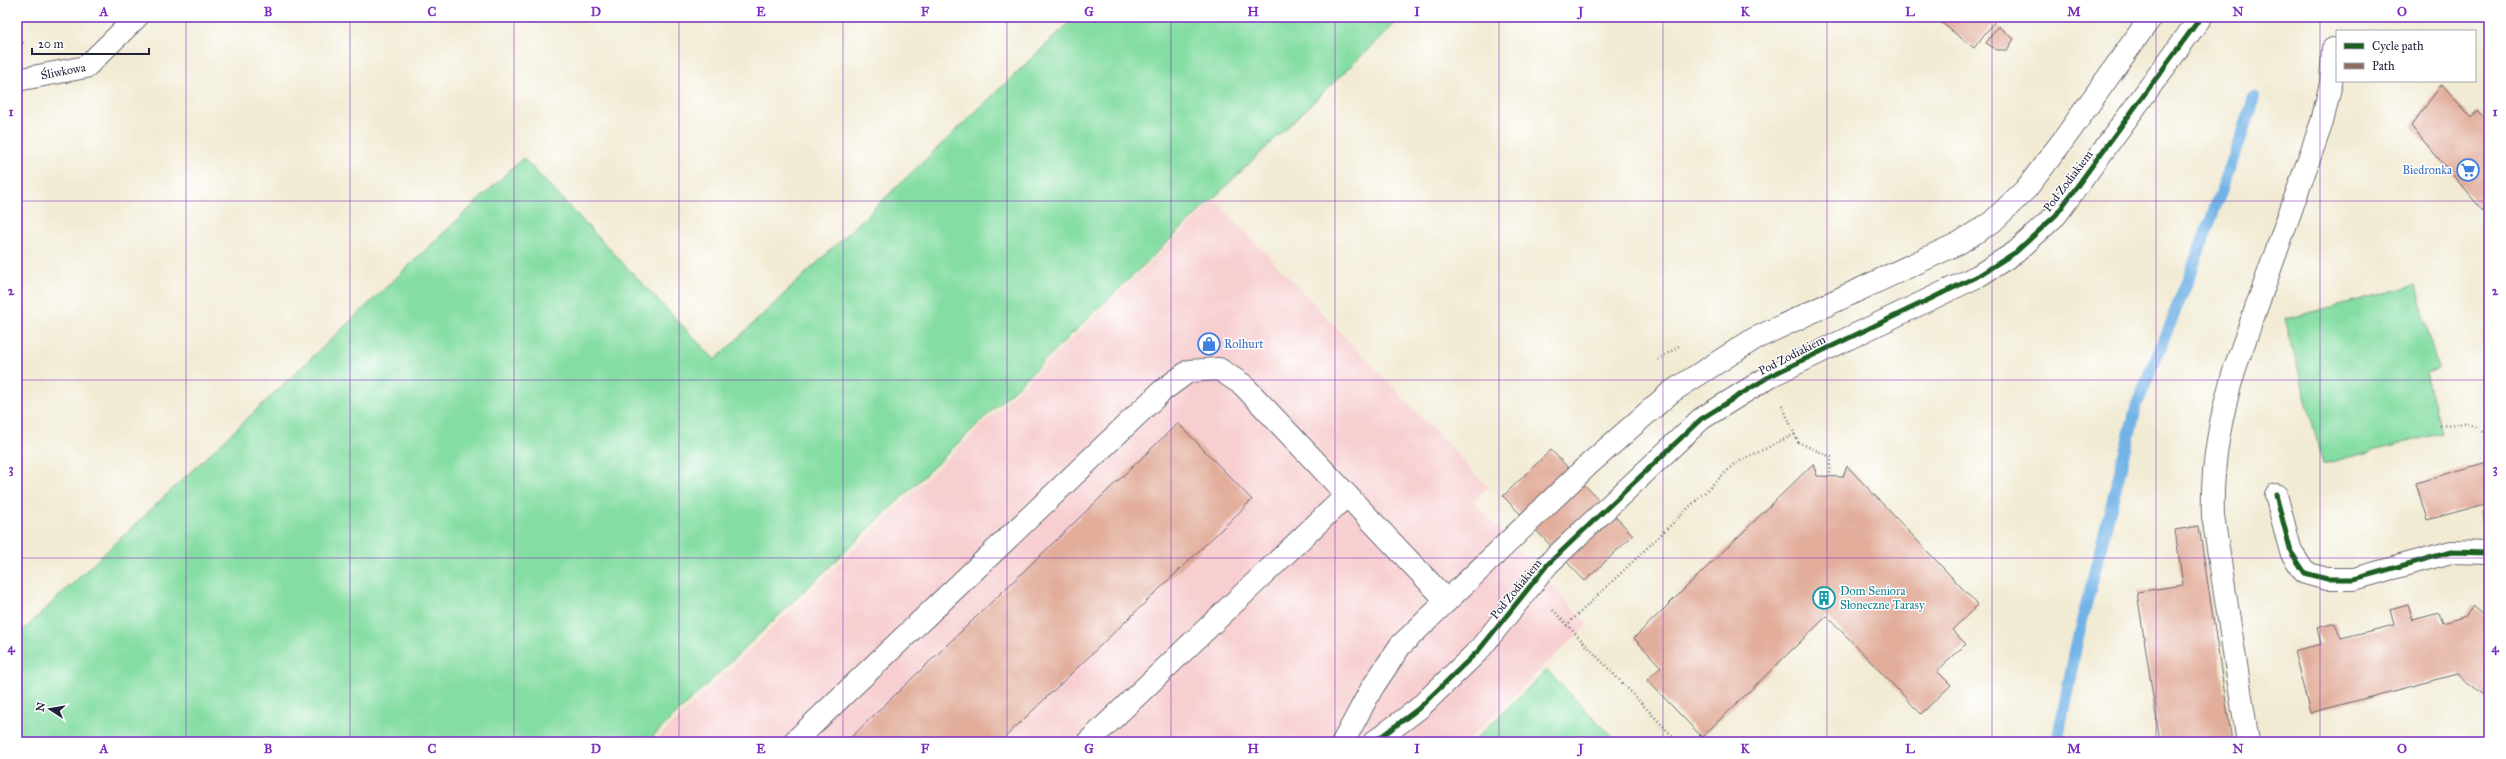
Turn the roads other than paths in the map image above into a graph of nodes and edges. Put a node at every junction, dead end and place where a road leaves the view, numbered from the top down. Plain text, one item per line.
1 (137, 17) edge
2 (2151, 17) edge
3 (2201, 17) edge
4 (2333, 49) dead end
5 (17, 80) edge
6 (1347, 495) junction
7 (2276, 496) dead end
8 (2489, 553) edge
9 (1447, 601) junction
10 (794, 742) edge
11 (1088, 742) edge
12 (1343, 742) edge
13 (1374, 742) edge
14 (2248, 742) edge

1 - 5 street, Śliwkowa
2 - 9 street
3 - 13 street, Pod Zodiakiem
4 - 14 street
6 - 9 street
6 - 10 street
6 - 11 street
7 - 8 street
9 - 12 street

